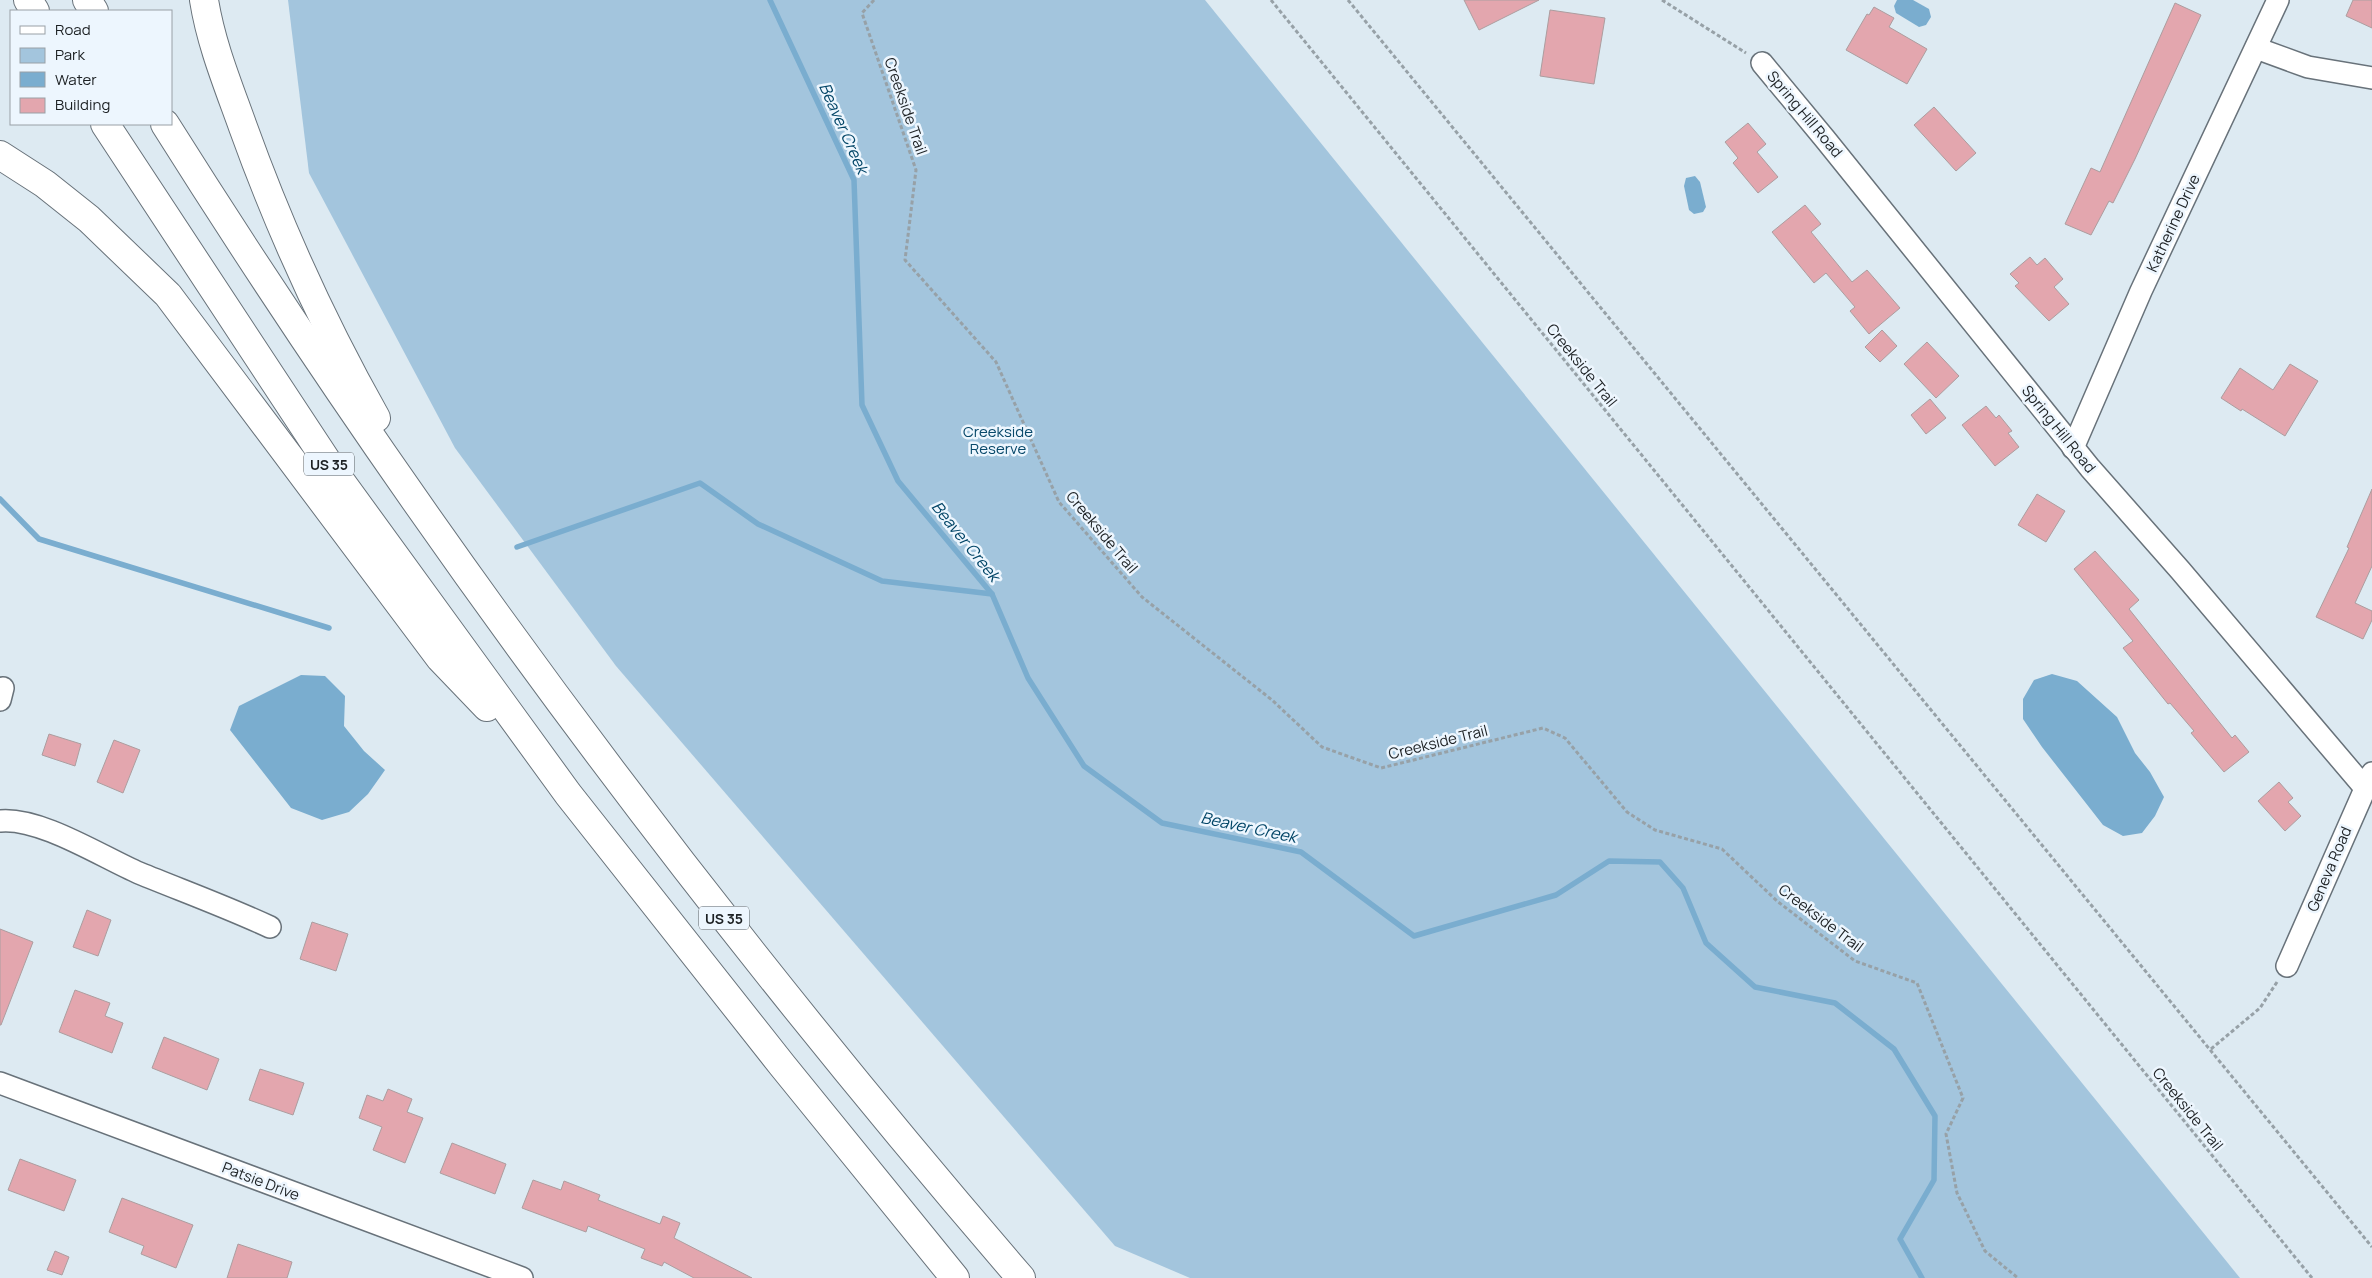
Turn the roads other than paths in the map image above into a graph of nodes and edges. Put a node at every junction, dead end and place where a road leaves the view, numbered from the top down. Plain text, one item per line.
1 (204, 0) edge
2 (2278, 0) edge
3 (2256, 48) junction
4 (1762, 63) road end
5 (2372, 78) edge
6 (106, 125) edge
7 (166, 125) edge
8 (0, 155) edge
9 (2074, 448) junction
10 (446, 543) junction
11 (2369, 781) edge
12 (568, 794) junction
13 (0, 821) edge
14 (270, 927) dead end
15 (2287, 966) road end
16 (0, 1083) edge
17 (522, 1278) edge
18 (956, 1278) edge
19 (1020, 1278) edge

1 - 10 highway
2 - 3 street, Katherine Drive
3 - 5 street
3 - 9 street, Katherine Drive
4 - 9 street, Spring Hill Road
6 - 12 highway, US 35
7 - 10 highway, US 35
8 - 12 highway
9 - 11 street, Spring Hill Road
10 - 19 highway, US 35
11 - 15 street, Geneva Road
12 - 18 highway, US 35
13 - 14 street
16 - 17 street, Patsie Drive

